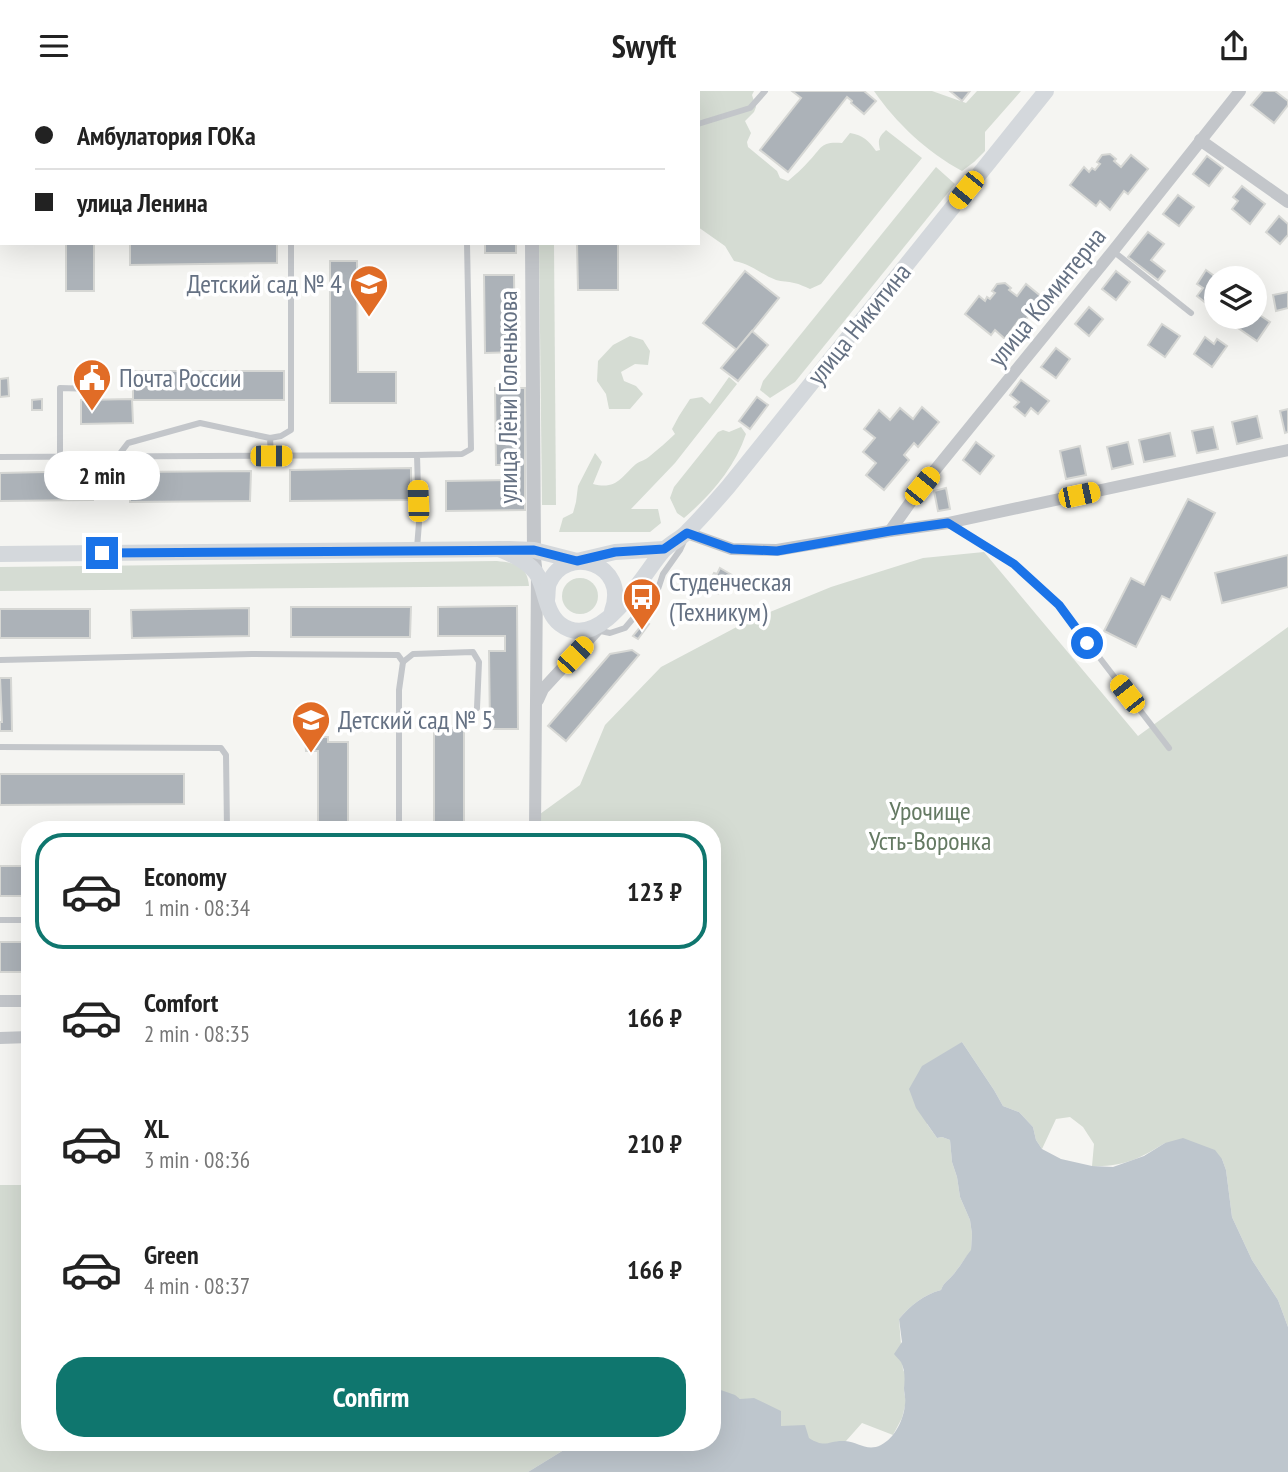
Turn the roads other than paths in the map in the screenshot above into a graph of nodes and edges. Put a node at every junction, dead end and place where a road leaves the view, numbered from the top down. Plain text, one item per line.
1 (765, 91) edge
2 (1046, 91) edge
3 (1240, 91) edge
4 (700, 123) edge
5 (1200, 140) junction
6 (1288, 202) edge
7 (291, 245) edge
8 (467, 245) edge
9 (532, 245) edge
10 (1114, 251) junction
11 (1191, 313) dead end
12 (94, 389) dead end
13 (270, 438) junction
14 (1288, 450) edge
15 (417, 455) junction
16 (118, 456) junction
17 (271, 456) junction
18 (0, 457) edge
19 (60, 457) junction
20 (948, 523) junction
21 (890, 531) junction
22 (687, 533) junction
23 (499, 549) junction
24 (664, 549) junction
25 (417, 550) junction
26 (534, 550) junction
27 (0, 554) edge
28 (577, 561) junction
29 (537, 575) junction
30 (547, 602) junction
31 (604, 624) junction
32 (0, 660) edge
33 (403, 663) junction
34 (536, 707) junction
35 (477, 708) dead end
36 (0, 747) edge
37 (1169, 748) dead end
38 (228, 821) edge
39 (399, 821) edge
40 (535, 821) edge
41 (0, 920) edge
42 (21, 920) edge
43 (0, 1001) edge
44 (21, 1001) edge
45 (21, 1037) edge
46 (0, 1038) edge

1 - 4 lane
2 - 22 main road, улица Никитина
3 - 5 street, улица Коминтерна
5 - 6 street
5 - 10 street, улица Коминтерна
7 - 13 lane
8 - 15 lane
9 - 26 street, улица Лёни Голенькова
10 - 11 lane
10 - 21 street, улица Коминтерна
12 - 19 lane
13 - 16 lane
13 - 17 lane
14 - 20 street
15 - 17 lane
15 - 25 lane
16 - 17 lane
16 - 19 lane
18 - 19 lane
20 - 21 street
20 - 37 lane
21 - 22 street
22 - 24 main road, улица Никитина
22 - 31 lane
23 - 25 main road
23 - 26 main road
23 - 29 main road
24 - 28 main road
24 - 31 main road
25 - 27 main road
26 - 28 main road
26 - 29 street
28 - 30 main road
28 - 31 main road
29 - 30 main road
29 - 34 street
30 - 31 main road
31 - 34 street
32 - 33 lane
33 - 35 lane
33 - 39 lane
34 - 40 street
36 - 38 lane
41 - 42 lane
43 - 44 street
45 - 46 street

